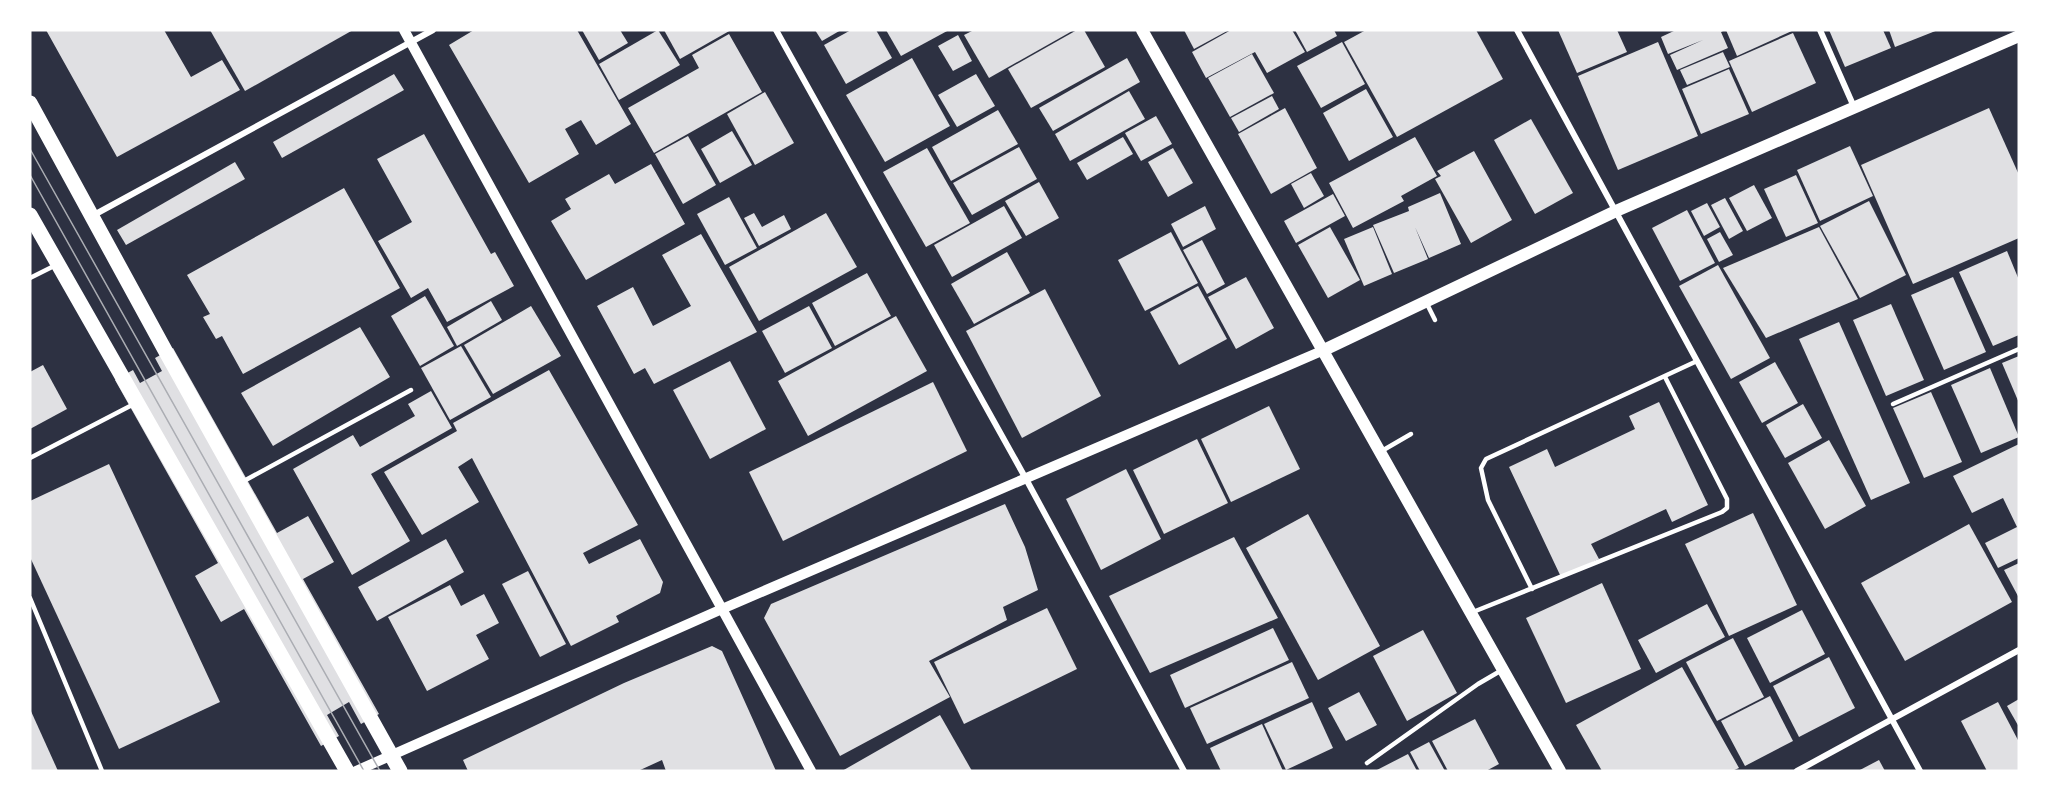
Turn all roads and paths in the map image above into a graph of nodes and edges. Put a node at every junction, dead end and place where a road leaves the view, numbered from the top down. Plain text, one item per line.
1 (404, 30) edge
2 (433, 30) edge
3 (776, 30) edge
4 (1142, 30) edge
5 (1517, 30) edge
6 (1820, 30) edge
7 (2019, 36) edge
8 (411, 42) junction
9 (30, 103) edge
10 (1854, 108) junction
11 (1616, 211) junction
12 (30, 215) edge
13 (92, 217) junction
14 (57, 264) junction
15 (30, 278) edge
16 (1426, 302) junction
17 (1435, 320) dead end
18 (2019, 349) edge
19 (1324, 350) junction
20 (1696, 361) junction
21 (1665, 377) junction
22 (411, 390) dead end
23 (136, 404) junction
24 (1893, 404) dead end
25 (1412, 434) dead end
26 (1380, 453) junction
27 (30, 458) edge
28 (1026, 479) junction
29 (240, 484) junction
30 (1532, 589) junction
31 (30, 598) edge
32 (722, 609) junction
33 (1470, 613) junction
34 (2019, 650) edge
35 (1502, 670) junction
36 (1890, 720) junction
37 (392, 755) junction
38 (1367, 764) dead end
39 (102, 771) edge
40 (347, 771) edge
41 (356, 771) edge
42 (400, 771) edge
43 (811, 771) edge
44 (1184, 771) edge
45 (1560, 771) edge
46 (1797, 771) edge
47 (1920, 771) edge

1 - 8 street
2 - 8 street
3 - 28 street
4 - 19 main road
5 - 11 street
6 - 10 street
7 - 10 main road
8 - 13 street
8 - 32 street
9 - 13 main road
10 - 11 main road
11 - 16 main road
11 - 20 street
12 - 14 main road
13 - 29 main road
14 - 15 lane
14 - 23 main road
16 - 17 lane
16 - 19 main road
18 - 24 lane
19 - 26 main road
19 - 28 street
20 - 21 lane
20 - 36 street
21 - 30 lane
21 - 30 lane
22 - 29 lane
23 - 27 lane
23 - 40 main road
25 - 26 lane
26 - 33 main road
28 - 32 street
28 - 44 street
29 - 37 main road
30 - 33 lane
31 - 39 lane
32 - 37 street
32 - 43 street
33 - 35 main road
34 - 36 street
35 - 38 lane
35 - 45 main road
36 - 46 street
36 - 47 street
37 - 41 street
37 - 42 main road

